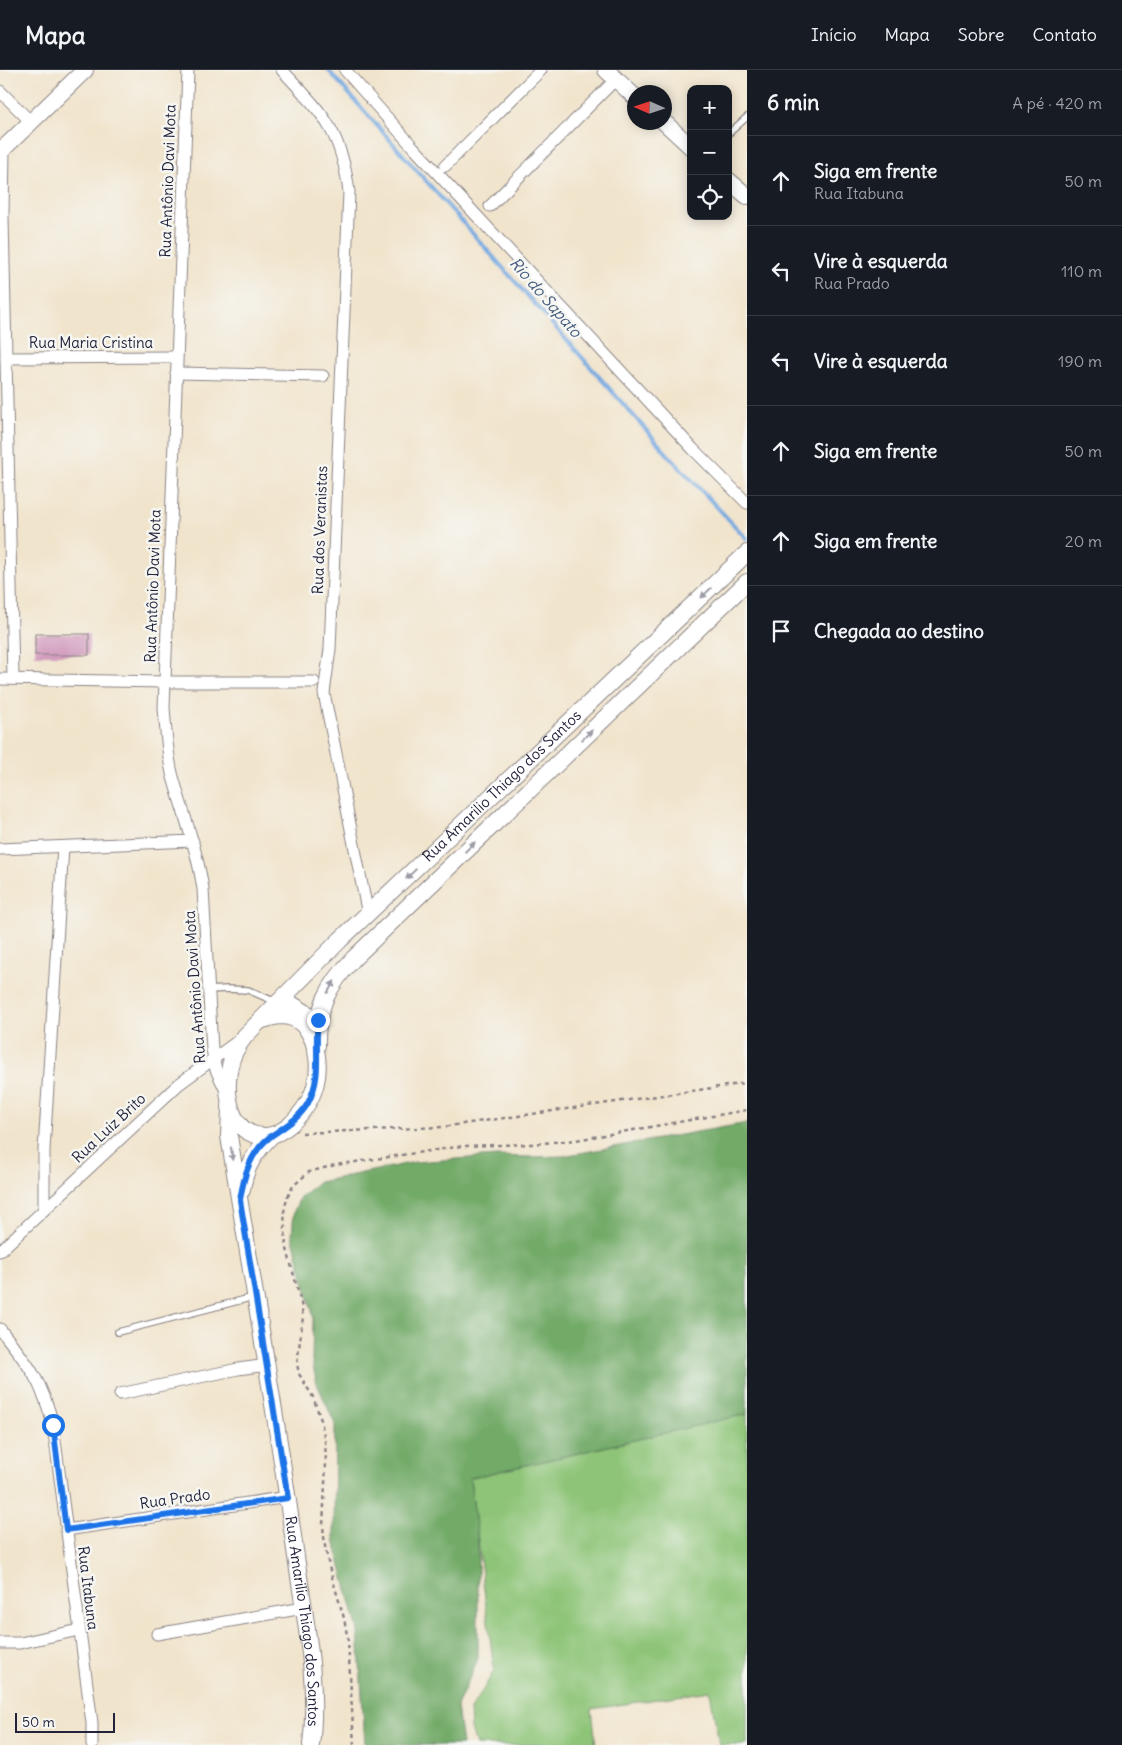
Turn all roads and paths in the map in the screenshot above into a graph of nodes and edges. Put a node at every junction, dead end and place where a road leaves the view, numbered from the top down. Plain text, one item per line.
1 (85, 70) edge
2 (188, 70) edge
3 (282, 70) edge
4 (345, 70) edge
5 (541, 70) edge
6 (611, 75) edge
7 (627, 90) edge
8 (0, 91) edge
9 (747, 117) edge
10 (31, 122) junction
11 (672, 129) edge
12 (732, 130) edge
13 (687, 142) edge
14 (1, 149) edge
15 (445, 166) dead end
16 (732, 183) edge
17 (747, 196) edge
18 (490, 206) dead end
19 (176, 357) junction
20 (6, 358) junction
21 (176, 373) junction
22 (323, 376) dead end
23 (747, 503) edge
24 (744, 556) edge
25 (747, 582) edge
26 (0, 679) edge
27 (12, 679) junction
28 (165, 682) junction
29 (314, 682) dead end
30 (194, 841) junction
31 (62, 847) junction
32 (0, 849) edge
33 (368, 915) junction
34 (208, 990) junction
35 (278, 1003) junction
36 (318, 1020) junction
37 (260, 1021) junction
38 (245, 1036) junction
39 (317, 1050) junction
40 (214, 1060) junction
41 (747, 1082) edge
42 (229, 1101) junction
43 (747, 1110) edge
44 (273, 1135) junction
45 (240, 1200) junction
46 (44, 1209) junction
47 (0, 1251) edge
48 (256, 1297) junction
49 (0, 1329) edge
50 (118, 1332) dead end
51 (267, 1366) junction
52 (120, 1394) dead end
53 (288, 1498) junction
54 (66, 1530) junction
55 (303, 1608) junction
56 (79, 1630) junction
57 (157, 1634) dead end
58 (0, 1642) edge
59 (92, 1745) edge
60 (312, 1745) edge
61 (354, 1745) edge

1 - 10 main road
2 - 19 street, Rua Antônio Davi Mota
3 - 33 street, Rua dos Veranistas
4 - 23 street
5 - 15 street
6 - 7 main road
6 - 18 street
8 - 10 street
9 - 12 lane
10 - 14 main road
11 - 13 main road
14 - 20 street
16 - 17 main road
19 - 20 street, Rua Maria Cristina
19 - 21 street, Rua Antônio Davi Mota
20 - 27 street
21 - 22 street
21 - 28 street, Rua Antônio Davi Mota
24 -> 33 main road, Rua Amarilio Thiago dos Santos
36 -> 25 main road, Rua Amarilio Thiago dos Santos
26 - 27 street
27 - 28 street
28 - 29 street
28 - 30 street, Rua Antônio Davi Mota
30 - 31 street
30 - 34 street, Rua Antônio Davi Mota
31 - 32 street
31 - 46 street
33 - 35 main road, Rua Amarilio Thiago dos Santos
34 - 35 lane
34 - 40 street, Rua Antônio Davi Mota
35 - 36 main road
35 - 37 main road, Rua Amarilio Thiago dos Santos
36 - 39 main road, Rua Amarilio Thiago dos Santos
37 - 38 main road
37 - 39 main road
38 - 40 street, Rua Luiz Brito
38 - 42 main road
39 - 44 main road
40 - 42 street, Rua Antônio Davi Mota
40 - 46 street, Rua Luiz Brito
41 - 44 path
42 - 44 main road
42 -> 45 main road, Rua Amarilio Thiago dos Santos
43 - 61 path
44 - 45 main road, Rua Amarilio Thiago dos Santos
45 - 48 main road, Rua Amarilio Thiago dos Santos
46 - 47 street, Rua Luiz Brito
48 - 50 lane
48 - 51 main road, Rua Amarilio Thiago dos Santos
49 - 54 street, Rua Itabuna
51 - 52 street
51 - 53 main road, Rua Amarilio Thiago dos Santos
53 - 54 street, Rua Prado
53 - 55 main road, Rua Amarilio Thiago dos Santos
54 - 56 street, Rua Itabuna
55 - 57 street
55 - 60 main road, Rua Amarilio Thiago dos Santos
56 - 58 street
56 - 59 street, Rua Itabuna

